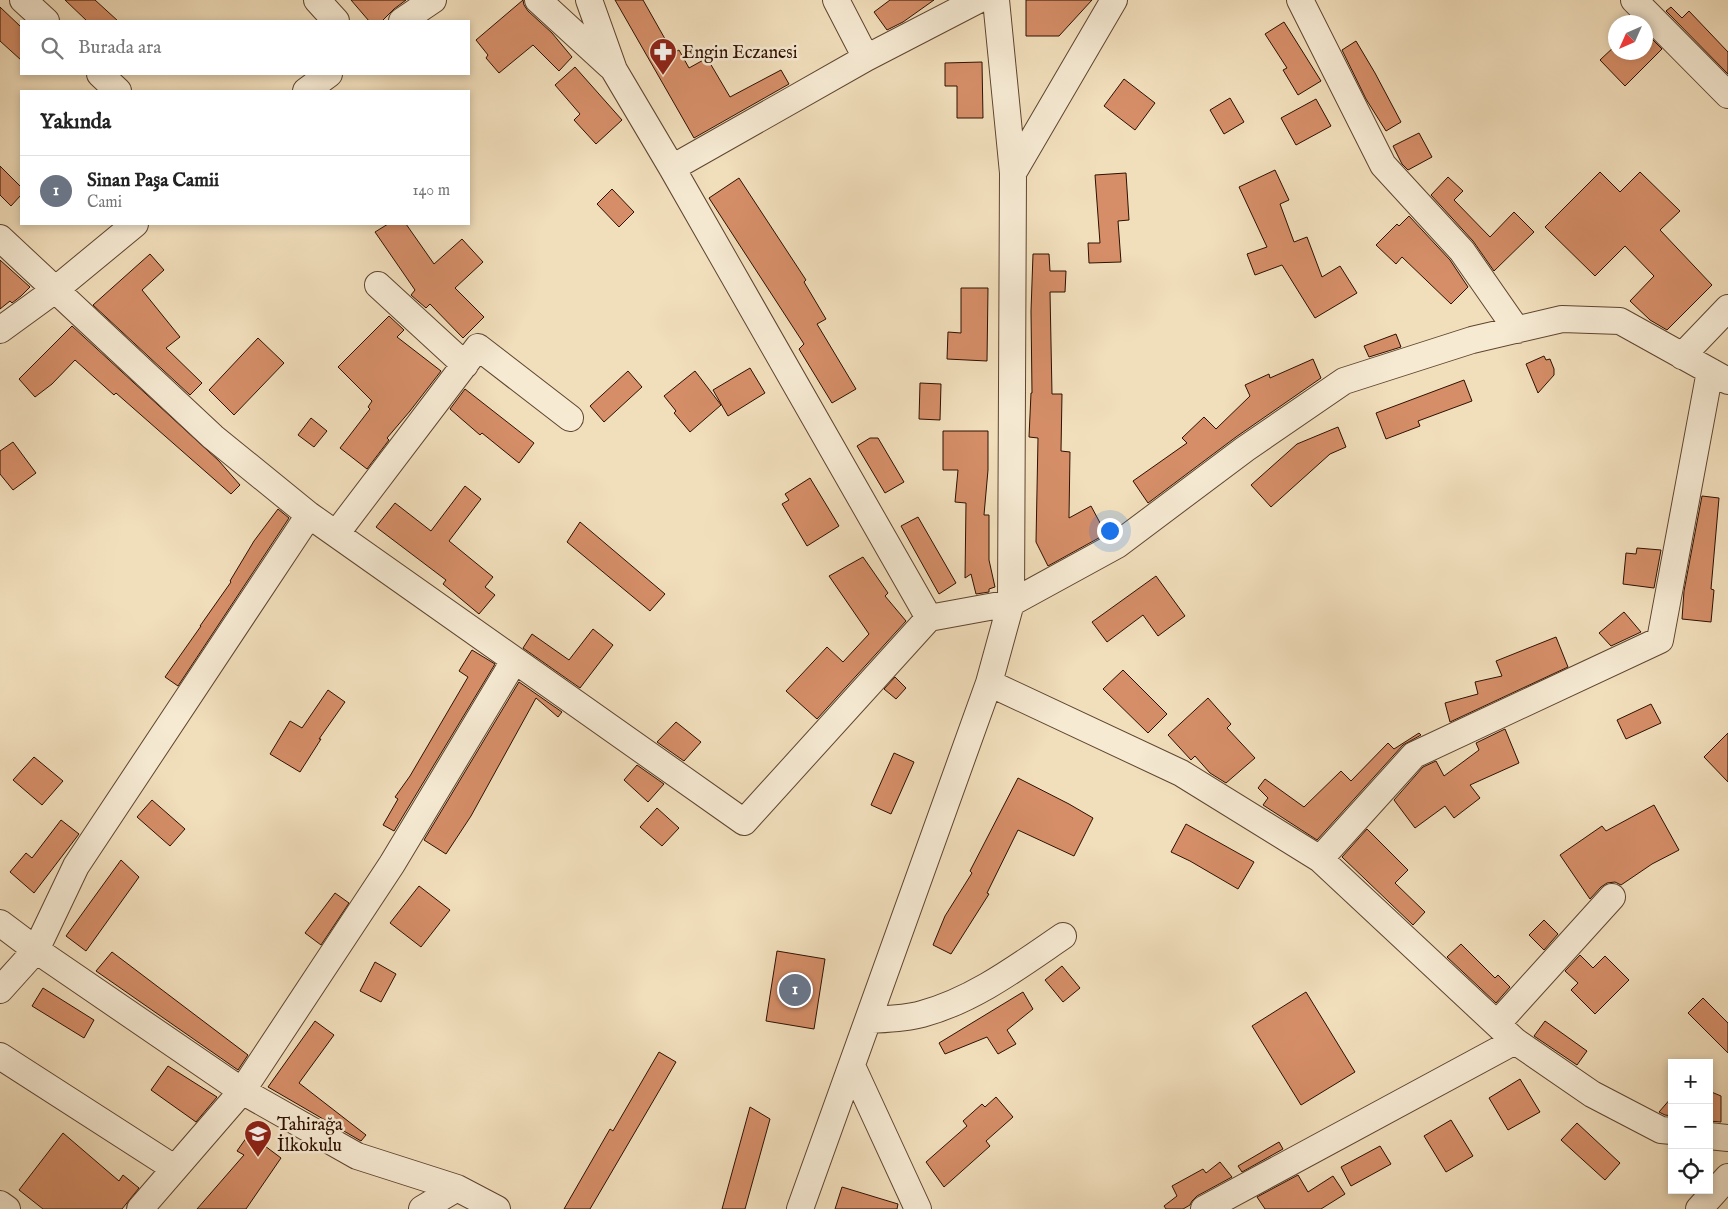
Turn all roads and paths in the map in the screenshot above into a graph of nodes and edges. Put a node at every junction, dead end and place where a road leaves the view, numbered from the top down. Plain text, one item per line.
1 (23, 0) edge
2 (317, 0) edge
3 (433, 0) edge
4 (538, 0) edge
5 (588, 0) edge
6 (836, 0) edge
7 (978, 0) edge
8 (996, 0) edge
9 (1114, 0) edge
10 (1300, 0) edge
11 (1634, 0) edge
12 (45, 20) edge
13 (335, 20) edge
14 (403, 20) edge
15 (866, 58) junction
16 (614, 70) junction
17 (101, 75) edge
18 (328, 75) edge
19 (117, 90) edge
20 (307, 90) edge
21 (1728, 95) edge
22 (672, 168) junction
23 (1013, 173) junction
24 (134, 225) edge
25 (0, 238) edge
26 (378, 285) dead end
27 (55, 290) junction
28 (1728, 308) edge
29 (0, 330) edge
30 (1517, 330) junction
31 (1682, 356) junction
32 (465, 365) junction
33 (1719, 376) edge
34 (570, 418) dead end
35 (309, 515) junction
36 (336, 534) junction
37 (1011, 603) junction
38 (929, 618) junction
39 (514, 661) junction
40 (989, 683) junction
41 (1320, 859) junction
42 (1612, 897) dead end
43 (0, 922) edge
44 (1063, 936) dead end
45 (36, 950) junction
46 (0, 990) edge
47 (868, 1020) junction
48 (1506, 1033) junction
49 (0, 1056) edge
50 (852, 1066) junction
51 (242, 1091) junction
52 (1668, 1131) edge
53 (1713, 1136) edge
54 (1728, 1138) edge
55 (174, 1168) junction
56 (1728, 1177) edge
57 (456, 1188) junction
58 (0, 1204) edge
59 (7, 1209) edge
60 (140, 1209) edge
61 (422, 1209) edge
62 (497, 1209) edge
63 (800, 1209) edge
64 (918, 1209) edge
65 (1204, 1209) edge
66 (1699, 1209) edge

1 - 12 street
2 - 13 street
3 - 14 street
4 - 16 street
5 - 16 street
6 - 15 street
7 - 15 street
8 - 23 street
9 - 23 street
10 - 30 street
11 - 21 street
15 - 22 street
16 - 22 street
17 - 19 street
18 - 20 street
22 - 38 street
23 - 37 street
24 - 27 street
25 - 27 street
26 - 32 street
27 - 29 street
27 - 35 street
28 - 31 street
30 - 31 street
30 - 37 street
31 - 33 street
32 - 34 street
32 - 36 street
33 - 41 street
35 - 36 street
35 - 45 street
36 - 39 street
37 - 38 street
37 - 40 street
38 - 39 street
39 - 51 street
40 - 41 street
40 - 47 street
41 - 48 street
42 - 48 street
43 - 45 street
44 - 47 street
45 - 46 street
45 - 51 street
47 - 50 street
48 - 52 street
48 - 65 street
49 - 55 street
50 - 63 street
50 - 64 street
51 - 55 street
51 - 57 street
53 - 54 street
55 - 60 street
56 - 66 street
57 - 61 street
57 - 62 street
58 - 59 street

